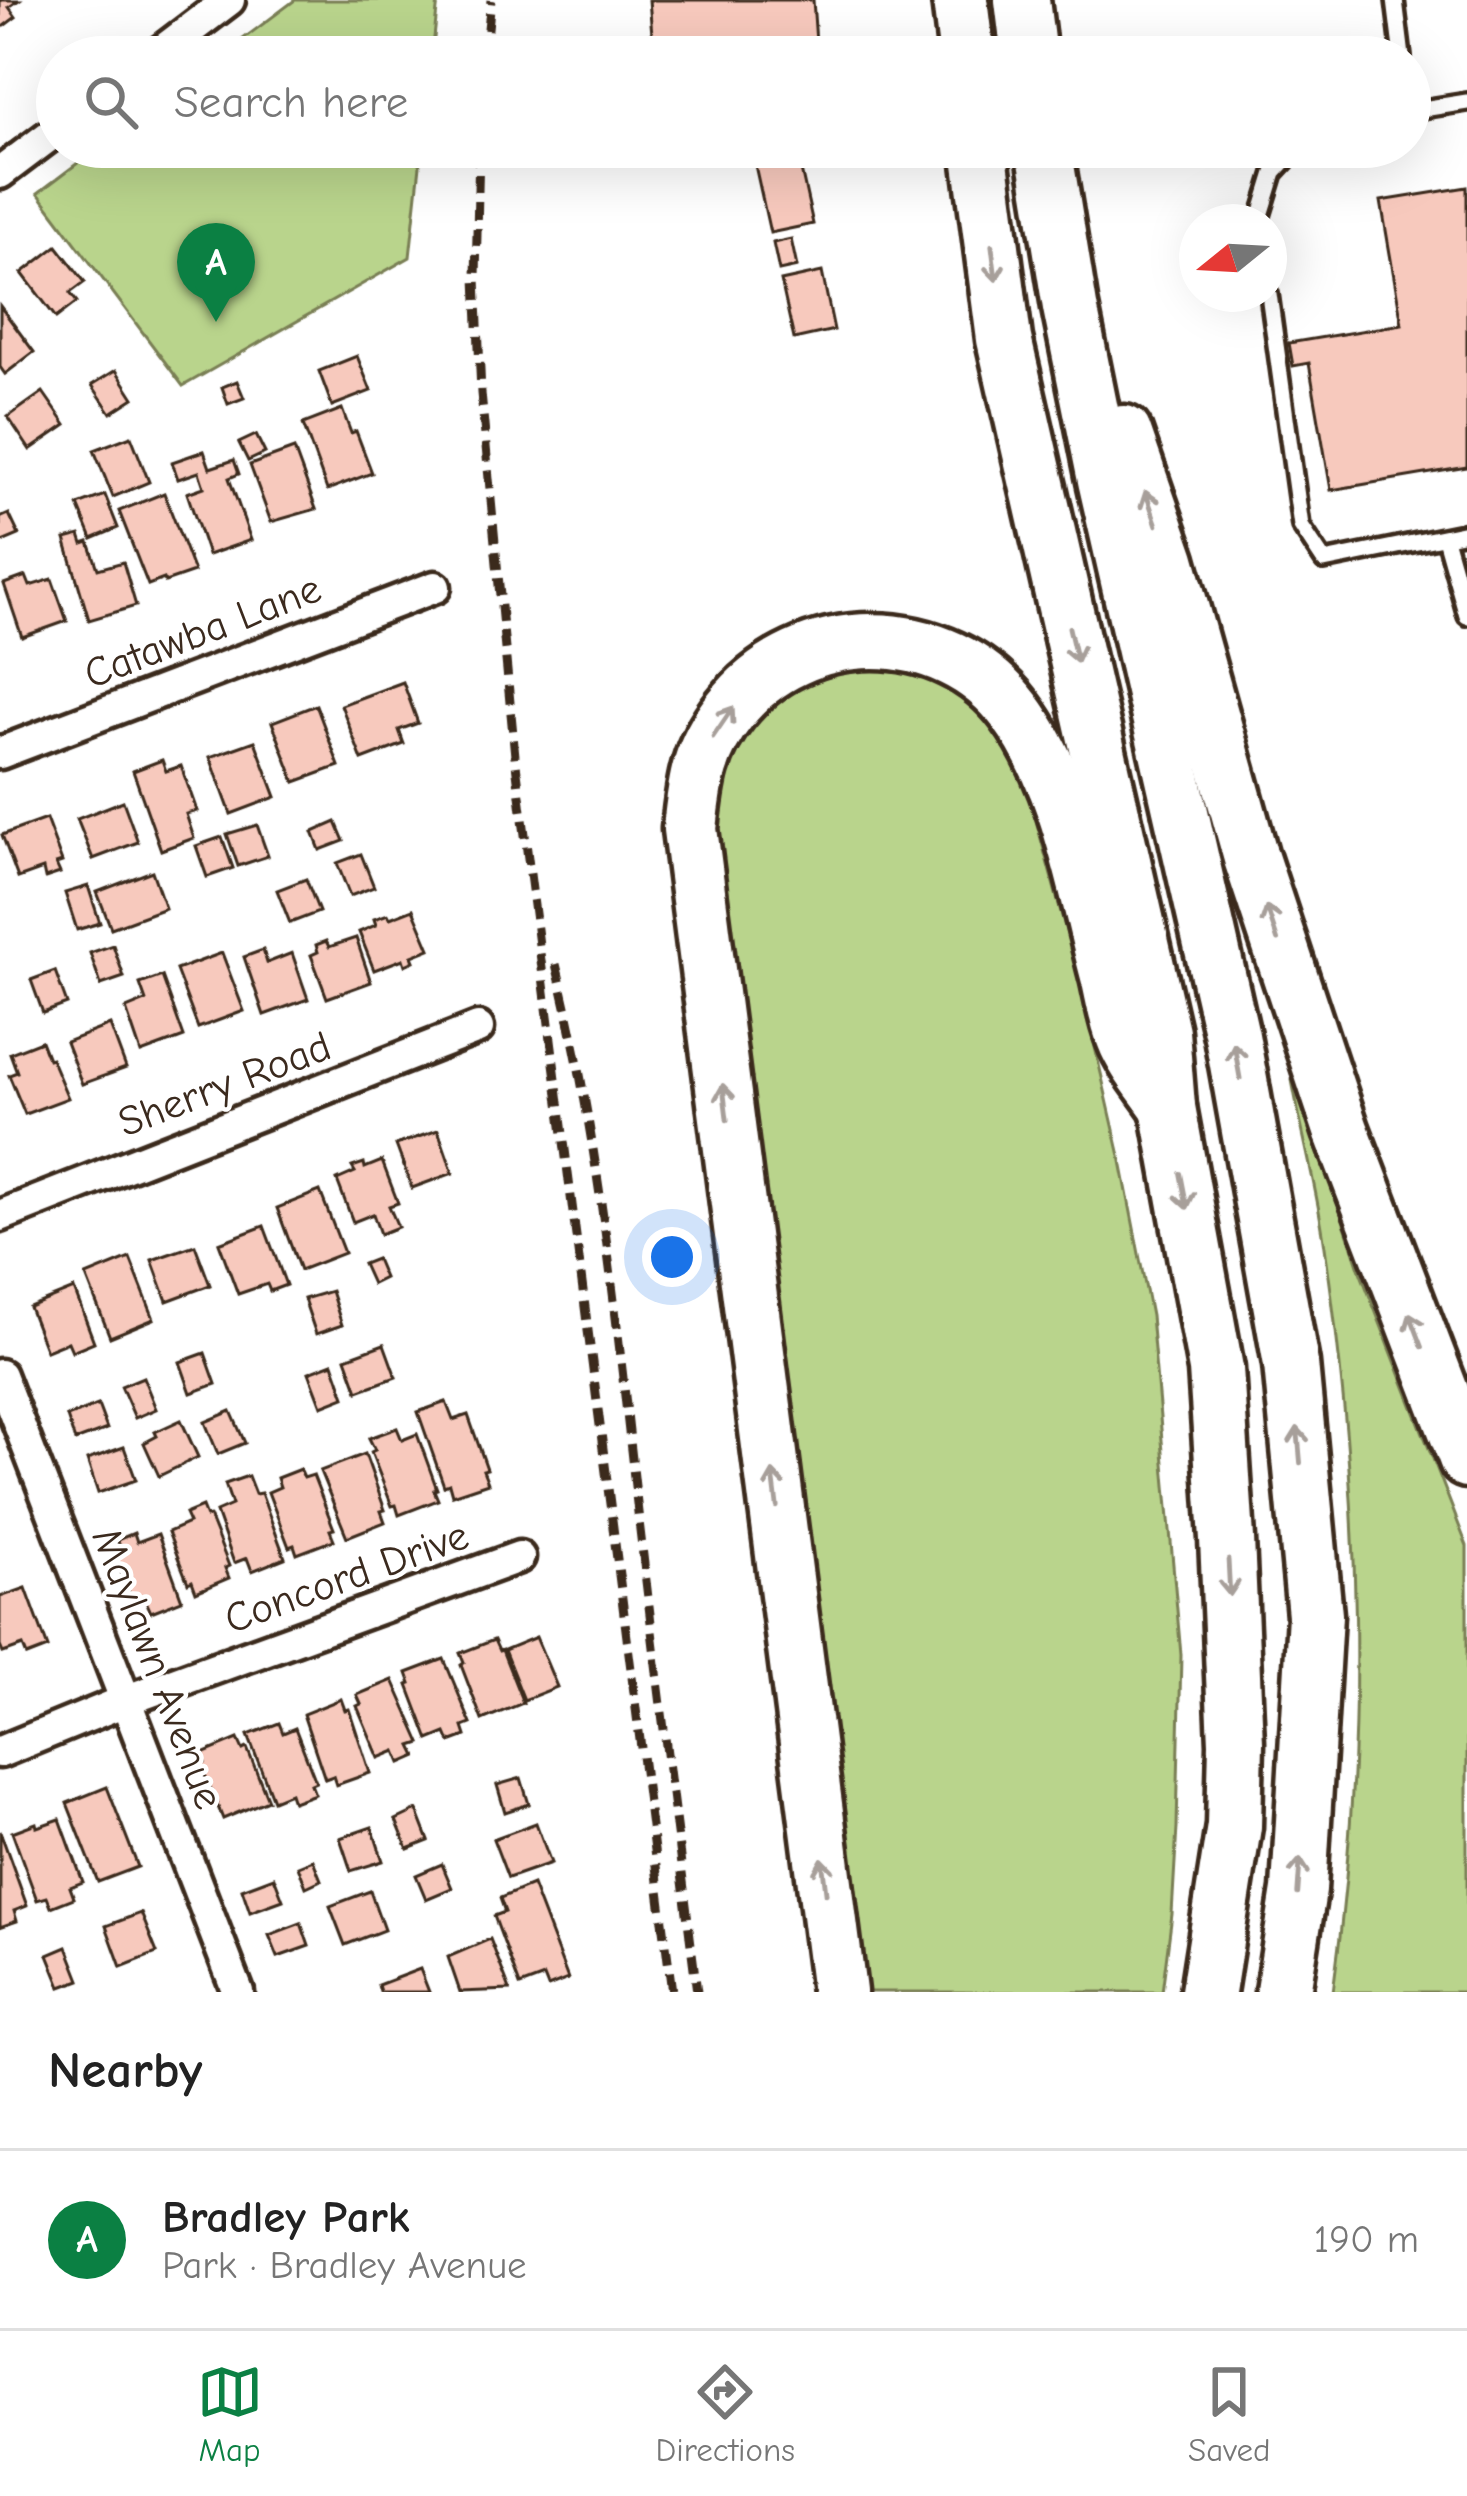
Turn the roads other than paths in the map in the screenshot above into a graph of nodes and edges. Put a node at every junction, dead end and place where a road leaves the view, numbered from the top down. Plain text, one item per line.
1 (960, 0) edge
2 (1022, 0) edge
3 (1395, 0) edge
4 (213, 5) edge
5 (178, 36) edge
6 (965, 36) edge
7 (1026, 36) edge
8 (1399, 36) edge
9 (1467, 102) edge
10 (1431, 108) edge
11 (36, 145) edge
12 (982, 168) edge
13 (1047, 168) edge
14 (1279, 168) edge
15 (0, 172) edge
16 (1265, 204) edge
17 (1070, 308) junction
18 (1271, 312) edge
19 (1467, 532) edge
20 (1444, 538) junction
21 (435, 586) dead end
22 (1467, 616) edge
23 (0, 753) edge
24 (478, 1028) dead end
25 (1168, 1107) junction
26 (0, 1216) edge
27 (0, 1376) edge
28 (1464, 1451) edge
29 (519, 1557) dead end
30 (127, 1700) junction
31 (0, 1752) edge
32 (238, 1992) edge
33 (839, 1992) edge
34 (1208, 1992) edge
35 (1283, 1992) edge

1 - 6 highway
2 - 7 highway
3 - 8 lane
4 - 5 street
9 - 10 lane
11 - 15 street
12 -> 25 highway
13 - 17 highway
14 - 16 lane
28 -> 17 highway
35 -> 17 highway
18 - 20 lane
19 - 20 lane
20 - 22 lane
21 - 23 street, Catawba Lane
24 - 26 street, Sherry Road
33 -> 25 highway
25 -> 34 highway
27 - 30 street, Maylawn Avenue
29 - 30 street, Concord Drive
30 - 31 street, Concord Drive
30 - 32 street, Maylawn Avenue

